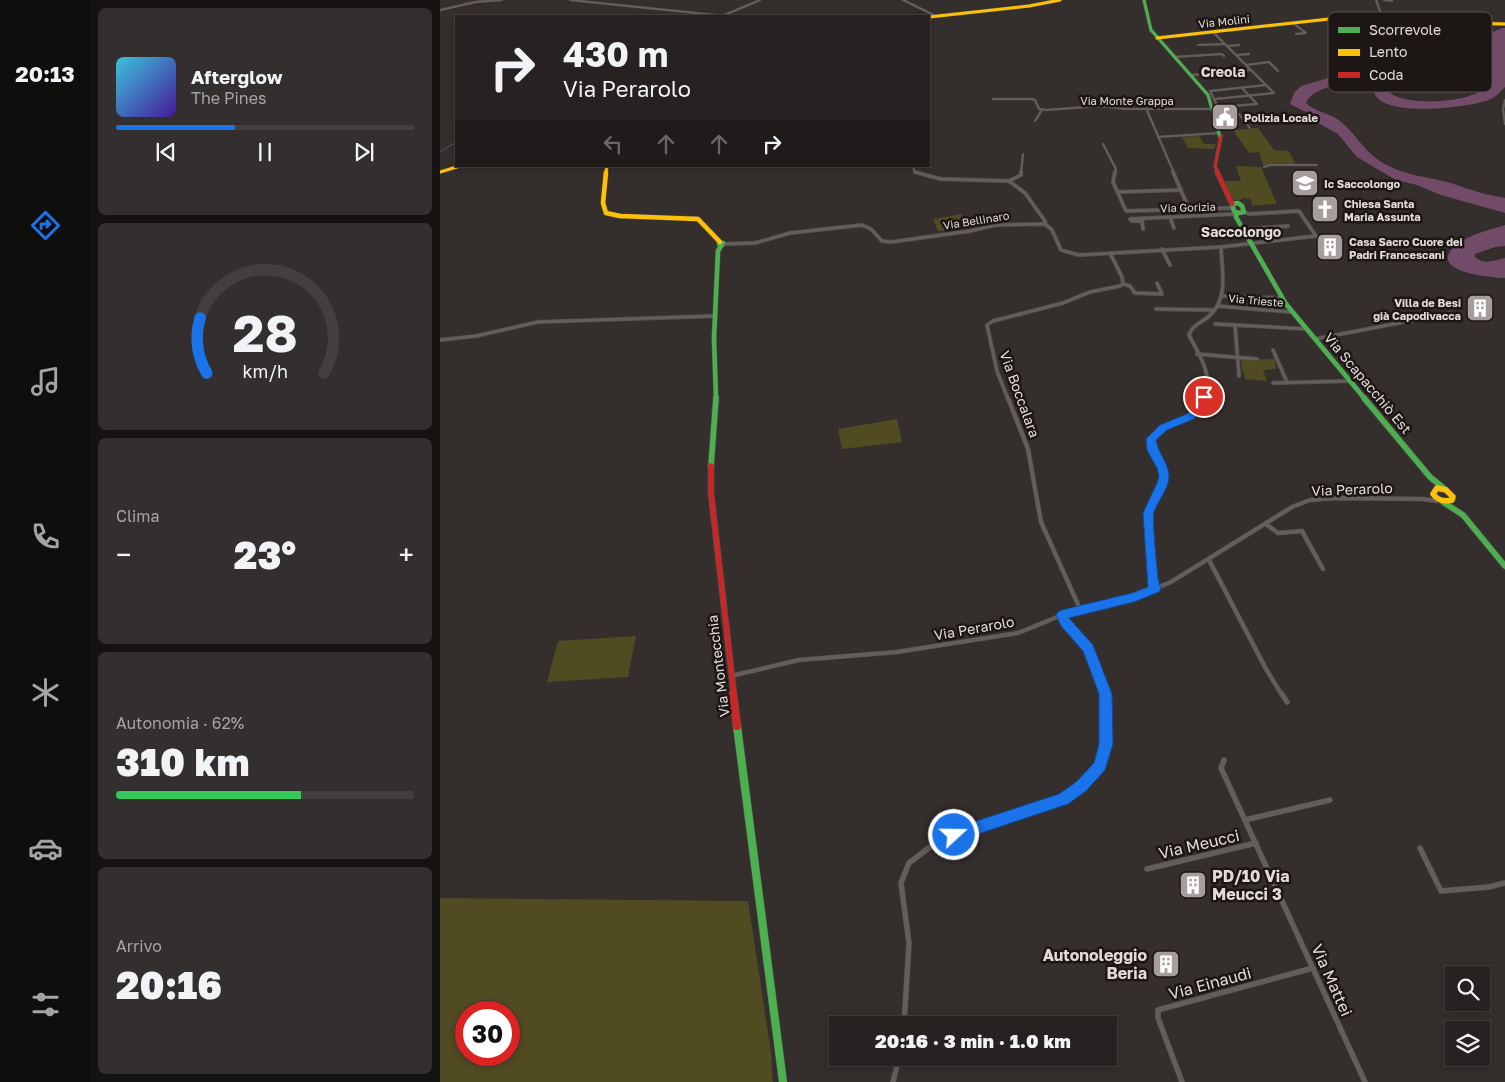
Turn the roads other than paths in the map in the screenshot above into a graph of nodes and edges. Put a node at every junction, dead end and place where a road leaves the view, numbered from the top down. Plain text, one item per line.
1 (502, 0) edge
2 (570, 0) edge
3 (760, 0) edge
4 (903, 0) edge
5 (1060, 0) edge
6 (1144, 0) edge
7 (1384, 0) edge
8 (1392, 1) edge
9 (440, 10) edge
10 (711, 15) edge
11 (725, 15) edge
12 (936, 16) junction
13 (930, 17) edge
14 (1328, 19) edge
15 (1293, 23) junction
16 (1492, 24) edge
17 (1505, 24) edge
18 (1213, 32) junction
19 (1296, 34) dead end
20 (1157, 38) junction
21 (1224, 44) junction
22 (1198, 45) dead end
23 (1239, 45) dead end
24 (1227, 46) junction
25 (1250, 54) dead end
26 (1200, 55) junction
27 (1236, 55) junction
28 (1224, 56) dead end
29 (1175, 57) junction
30 (1203, 59) dead end
31 (1245, 65) junction
32 (1218, 66) dead end
33 (1250, 70) junction
34 (1278, 70) dead end
35 (1224, 72) junction
36 (1192, 75) junction
37 (1229, 78) dead end
38 (1266, 85) junction
39 (1242, 88) junction
40 (1210, 93) junction
41 (1250, 96) junction
42 (992, 99) dead end
43 (1505, 100) edge
44 (1146, 108) junction
45 (1214, 108) junction
46 (1042, 110) junction
47 (1259, 119) dead end
48 (1245, 120) junction
49 (1035, 121) dead end
50 (1505, 124) edge
51 (1250, 128) dead end
52 (1220, 135) junction
53 (1158, 137) junction
54 (1103, 144) dead end
55 (1023, 154) dead end
56 (1317, 165) dead end
57 (457, 167) edge
58 (607, 167) edge
59 (913, 167) edge
60 (1264, 167) dead end
61 (440, 172) edge
62 (1009, 181) junction
63 (1181, 190) junction
64 (1118, 192) junction
65 (1280, 207) dead end
66 (1188, 208) junction
67 (1233, 209) junction
68 (1299, 211) joint
69 (1130, 212) junction
70 (1244, 212) junction
71 (1283, 212) junction
72 (1170, 217) junction
73 (1142, 219) junction
74 (1045, 224) junction
75 (1288, 226) dead end
76 (1174, 228) dead end
77 (1143, 229) dead end
78 (1244, 229) junction
79 (1253, 243) junction
80 (721, 244) junction
81 (1221, 247) junction
82 (1162, 249) junction
83 (1110, 253) junction
84 (1170, 265) dead end
85 (1157, 283) dead end
86 (1123, 284) junction
87 (1223, 296) junction
88 (1282, 298) junction
89 (1218, 306) junction
90 (1156, 309) dead end
91 (1214, 310) junction
92 (1292, 312) junction
93 (1451, 312) dead end
94 (714, 316) junction
95 (1215, 324) dead end
96 (1235, 326) junction
97 (1307, 329) junction
98 (1315, 339) junction
99 (440, 340) edge
100 (1273, 350) dead end
101 (1197, 354) junction
102 (1238, 357) junction
103 (1257, 359) dead end
104 (1239, 376) dead end
105 (1350, 381) junction
106 (1287, 382) junction
107 (1273, 383) dead end
108 (1430, 477) junction
109 (1446, 490) junction
110 (1433, 491) junction
111 (1453, 497) junction
112 (1422, 499) junction
113 (1441, 502) junction
114 (1462, 515) junction
115 (1266, 524) junction
116 (1209, 560) junction
117 (1505, 566) edge
118 (1324, 569) dead end
119 (1155, 589) junction
120 (1080, 609) junction
121 (1062, 615) junction
122 (731, 676) junction
123 (1287, 702) dead end
124 (1224, 760) dead end
125 (1330, 800) dead end
126 (1245, 820) junction
127 (1256, 843) junction
128 (1420, 848) dead end
129 (1147, 869) dead end
130 (1505, 884) edge
131 (1276, 888) joint
132 (1313, 968) junction
133 (905, 1016) edge
134 (897, 1066) edge
135 (783, 1082) edge
136 (893, 1082) edge
137 (1182, 1082) edge
138 (1365, 1082) edge

1 - 9 street
2 - 10 street
3 - 11 street
4 - 12 street
5 - 12 street
6 - 20 street
7 - 8 street
12 - 13 street
14 - 15 street, Via Molini
15 - 18 street, Via Molini
15 - 19 street
16 - 17 street, Via Molini
18 - 20 street, Via Molini
18 - 21 street
20 - 29 street
21 - 22 street
21 - 24 street
23 - 24 street
24 - 27 street
25 - 27 street
26 - 28 street
26 - 29 street
26 - 30 street
27 - 31 street
29 - 36 street
31 - 33 street
31 - 34 street
32 - 35 street
33 - 35 street
33 - 38 street
35 - 36 street
35 - 37 street
36 - 40 street
38 - 39 street
38 - 41 street
39 - 40 street
39 - 41 street
40 - 45 street
41 - 45 street
41 - 45 street
42 - 46 street
43 - 50 street
44 - 45 street, Via Monte Grappa
44 - 46 street, Via Monte Grappa
44 - 53 street
45 - 48 street
45 - 52 street
46 - 49 street
47 - 48 street
48 - 51 street
52 - 53 street
52 - 67 street, Via Scapacchiò Est
53 - 63 street
54 - 64 street
55 - 62 street
56 - 60 street
57 - 61 street
58 - 80 street
59 - 62 street
62 - 74 street
63 - 64 street
63 - 66 street
64 - 69 street
65 - 71 street
66 - 67 street
66 - 69 street
67 - 70 street
67 - 70 street
67 - 72 street, Via Gorizia
67 - 78 street, Via Scapacchiò Est
68 - 71 street
68 - 79 street
69 - 73 street, Via Gorizia
70 - 71 street
72 - 73 street, Via Gorizia
72 - 76 street
73 - 77 street, Via Gorizia
74 - 80 street, Via Bellinaro
74 - 83 street
75 - 78 street
78 - 79 street, Via Scapacchiò Est
79 - 81 street
79 - 88 street, Via Scapacchiò Est
80 - 94 street, Via Montecchia
81 - 82 street
81 - 87 street
82 - 83 street
82 - 84 street
83 - 86 street
85 - 86 street
86 - 120 street, Via Boccalara
87 - 88 street
87 - 89 street
88 - 92 street, Via Scapacchiò Est
89 - 91 street
89 - 92 street, Via Trieste
90 - 91 street
91 - 101 street
92 - 97 street, Via Scapacchiò Est
93 - 98 street
94 - 99 street
94 - 122 street, Via Montecchia
95 - 96 street
96 - 97 street
96 - 102 street
97 - 98 street, Via Scapacchiò Est
98 - 105 street, Via Scapacchiò Est
100 - 106 street
101 - 102 street
101 - 119 street
102 - 103 street
102 - 104 street
105 - 106 street
105 - 108 street, Via Scapacchiò Est
106 - 107 street
108 - 109 street, Via Scapacchiò Est
108 - 110 street, Via Scapacchiò Est
109 - 110 street
109 - 111 street, Via Scapacchiò Est
110 - 112 street
110 - 113 street, Via Scapacchiò Est
111 - 113 street
111 - 114 street, Via Scapacchiò Est
112 - 113 street, Via Perarolo
112 - 115 street, Via Perarolo
113 - 114 street, Via Scapacchiò Est
114 - 117 street, Via Scapacchiò Est
115 - 116 street, Via Perarolo
115 - 118 street
116 - 119 street, Via Perarolo
116 - 123 street
119 - 120 street, Via Perarolo
120 - 121 street, Via Perarolo
121 - 122 street, Via Perarolo
121 - 133 street
122 - 135 street, Via Montecchia
124 - 126 street
125 - 126 street
126 - 127 street
127 - 129 street, Via Meucci
127 - 131 street
128 - 130 street
131 - 132 street, Via Mattei
132 - 137 street, Via Einaudi
132 - 138 street, Via Mattei
134 - 136 street

